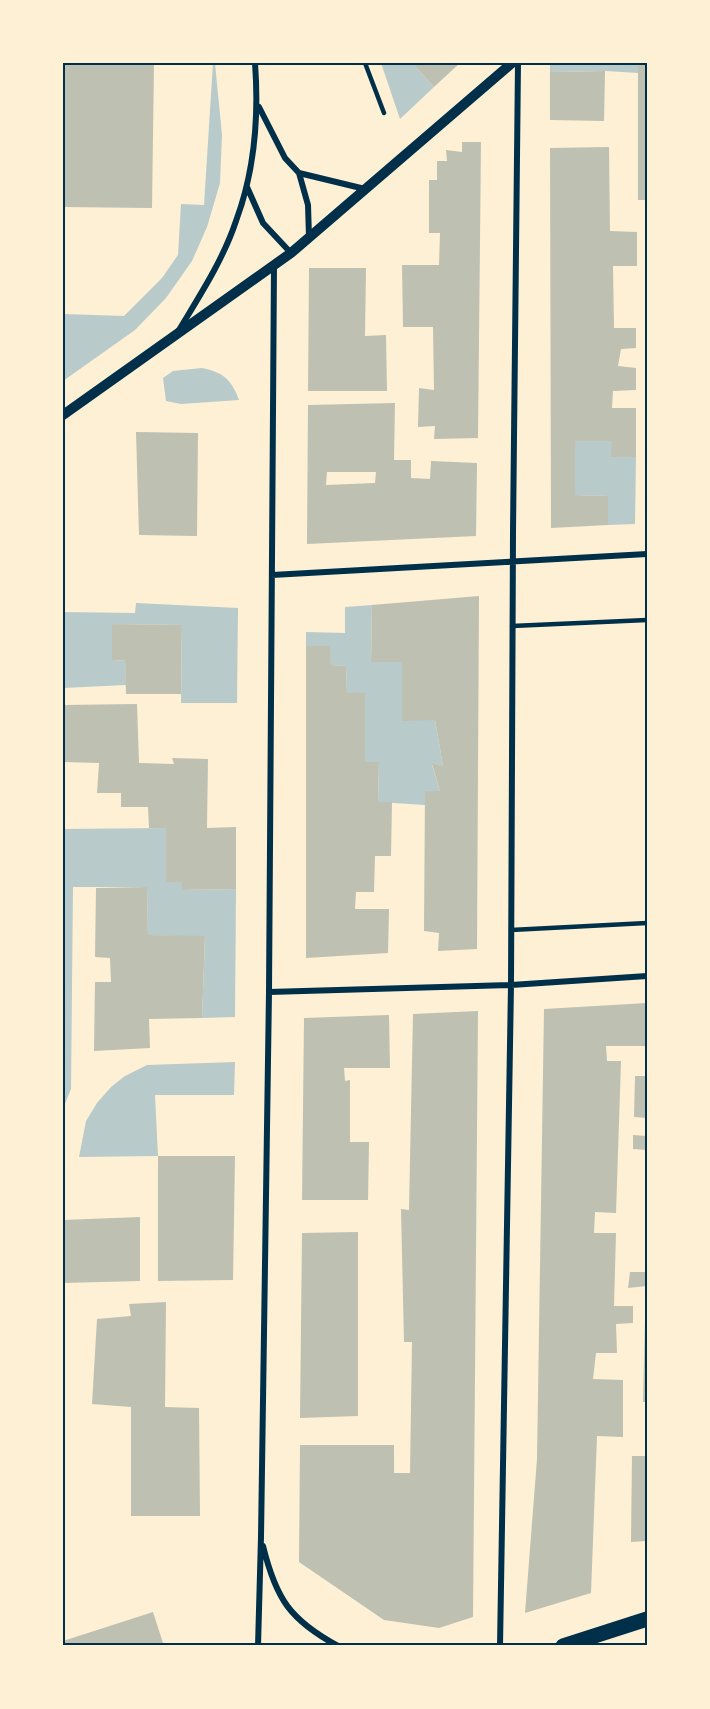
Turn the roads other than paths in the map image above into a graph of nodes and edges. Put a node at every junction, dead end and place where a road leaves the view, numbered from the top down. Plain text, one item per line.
1 (255, 63) edge
2 (365, 63) edge
3 (512, 63) edge
4 (518, 63) edge
5 (258, 106) junction
6 (384, 113) dead end
7 (299, 173) junction
8 (247, 186) junction
9 (366, 189) junction
10 (309, 238) junction
11 (291, 253) junction
12 (274, 265) junction
13 (177, 333) junction
14 (63, 415) edge
15 (647, 554) edge
16 (513, 562) junction
17 (272, 575) junction
18 (647, 620) edge
19 (512, 626) junction
20 (647, 923) edge
21 (512, 930) junction
22 (647, 976) edge
23 (511, 985) junction
24 (268, 992) junction
25 (261, 1537) junction
26 (647, 1619) edge
27 (574, 1644) edge
28 (258, 1646) edge
29 (338, 1646) edge
30 (500, 1646) edge

1 - 5 street
2 - 6 lane
3 - 9 street
4 - 16 street
5 - 7 street
5 - 8 street
7 - 9 street
7 - 10 street
8 - 11 street
8 - 13 street
9 - 10 street
10 - 11 street
11 - 12 street
12 - 13 street
12 - 17 street
13 - 14 street
15 - 16 street
16 - 17 street
16 - 19 street
17 - 24 street
18 - 19 lane
19 - 21 street
20 - 21 lane
21 - 23 street
22 - 23 street
23 - 24 street
23 - 30 street
24 - 25 street
25 - 28 street
25 - 29 street
26 - 27 main road

